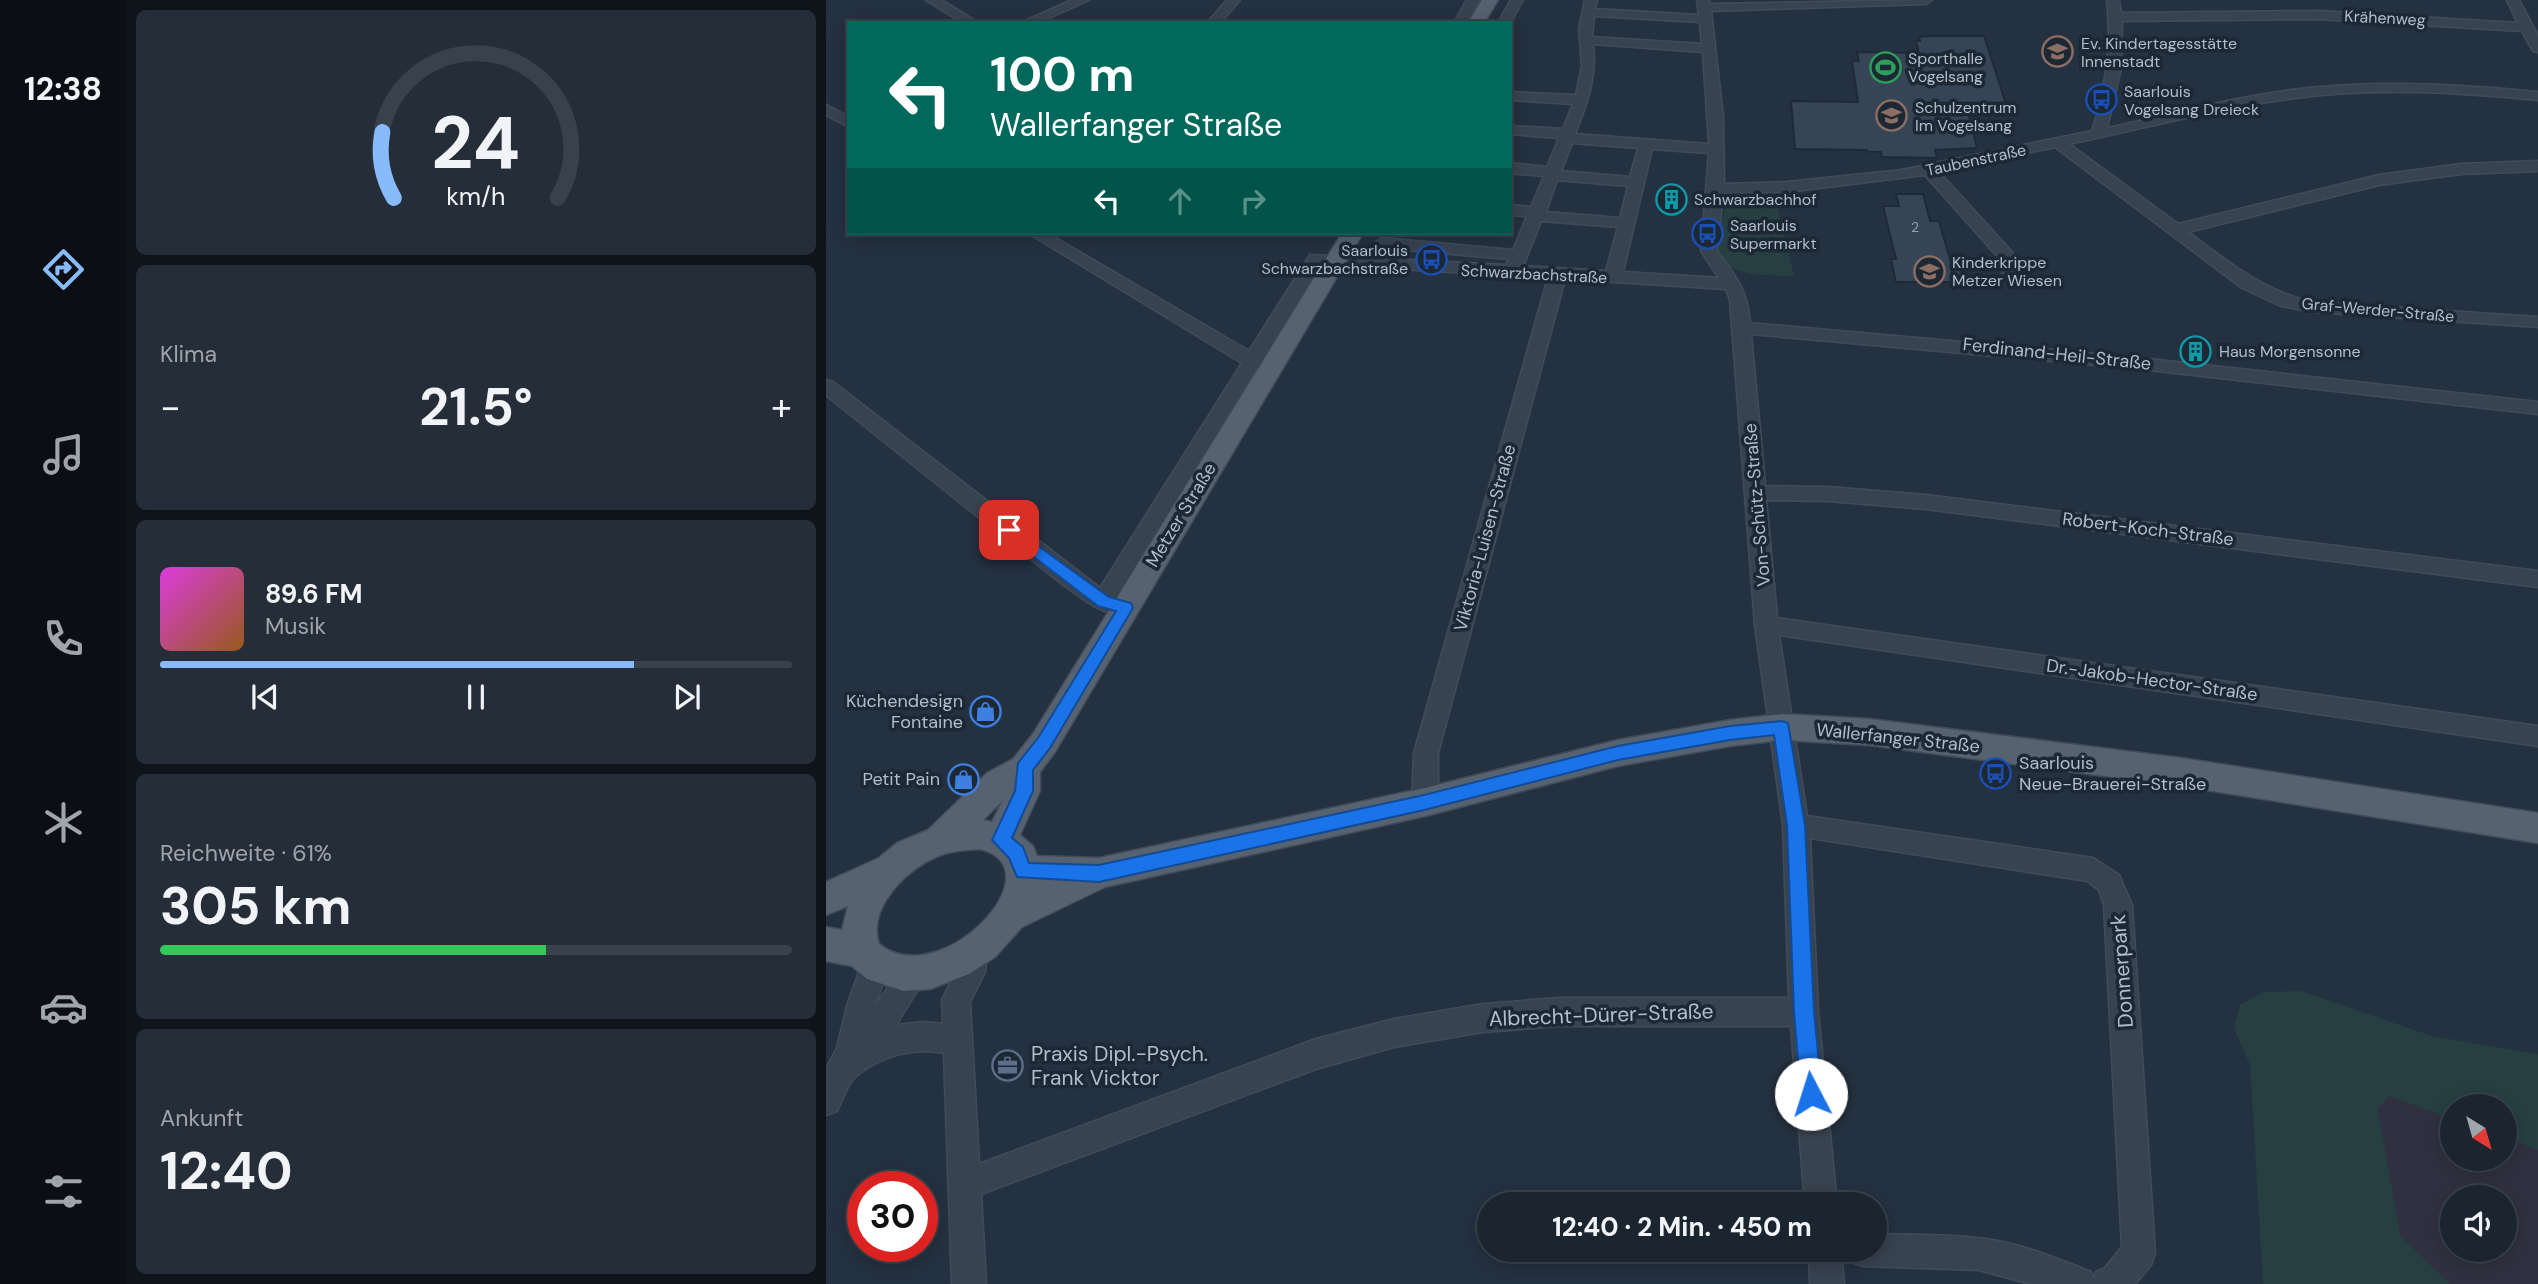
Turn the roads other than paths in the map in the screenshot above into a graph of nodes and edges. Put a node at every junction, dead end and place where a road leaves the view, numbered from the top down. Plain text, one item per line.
1 (932, 0) edge
2 (1083, 0) edge
3 (1234, 0) edge
4 (1474, 0) edge
5 (1490, 0) edge
6 (1517, 0) edge
7 (1926, 0) edge
8 (2113, 0) edge
9 (2513, 0) edge
10 (1589, 6) edge
11 (1704, 9) edge
12 (2116, 17) junction
13 (969, 21) edge
14 (1031, 21) edge
15 (1215, 21) edge
16 (1461, 21) edge
17 (1477, 21) edge
18 (1505, 21) edge
19 (2528, 27) junction
20 (1586, 40) junction
21 (1709, 48) junction
22 (2538, 48) edge
23 (1512, 96) edge
24 (2538, 96) edge
25 (1582, 100) junction
26 (826, 109) edge
27 (2119, 109) junction
28 (847, 122) edge
29 (2154, 123) junction
30 (1512, 130) edge
31 (2098, 135) junction
32 (1567, 136) junction
33 (2058, 143) junction
34 (1646, 145) junction
35 (1716, 149) junction
36 (2538, 166) edge
37 (1512, 168) edge
38 (1930, 171) junction
39 (1554, 174) junction
40 (1636, 182) junction
41 (1716, 189) junction
42 (1512, 210) edge
43 (1538, 214) junction
44 (1626, 223) junction
45 (2175, 230) junction
46 (1038, 235) edge
47 (1351, 235) edge
48 (1385, 238) edge
49 (1519, 255) junction
50 (1336, 261) junction
51 (1371, 264) junction
52 (2008, 269) dead end
53 (1512, 272) junction
54 (1558, 274) junction
55 (1612, 278) junction
56 (1732, 284) junction
57 (2538, 322) edge
58 (1742, 328) junction
59 (1261, 363) junction
60 (826, 386) edge
61 (2538, 408) edge
62 (1756, 493) junction
63 (2538, 579) edge
64 (1114, 605) junction
65 (1766, 625) junction
66 (1782, 727) junction
67 (2538, 736) edge
68 (1024, 769) junction
69 (1424, 802) junction
70 (1796, 825) junction
71 (2538, 828) edge
72 (940, 840) junction
73 (1001, 840) junction
74 (892, 867) junction
75 (1024, 871) junction
76 (1099, 873) junction
77 (832, 897) edge
78 (1013, 914) junction
79 (827, 944) edge
80 (972, 954) junction
81 (870, 958) junction
82 (921, 974) junction
83 (956, 1000) junction
84 (1804, 1012) junction
85 (958, 1041) junction
86 (840, 1065) edge
87 (826, 1100) edge
88 (964, 1185) junction
89 (1820, 1192) edge
90 (1887, 1251) edge
91 (1826, 1262) edge
92 (969, 1284) edge
93 (1827, 1284) edge
94 (2079, 1284) edge
95 (2108, 1284) edge

1 - 13 street
2 - 14 street
3 - 15 street
4 - 16 street
5 - 17 main road
6 - 18 street
7 - 11 street
8 - 12 street
9 - 19 street
10 - 11 street
10 - 20 street
11 - 21 street
12 - 19 street, Krähenweg
12 - 27 street
19 - 22 street
20 - 21 street
20 - 25 street
21 - 35 street
23 - 25 street
24 - 29 street, Taubenstraße
25 - 32 street
26 - 28 street
27 - 29 street
27 - 31 street
29 - 31 street, Taubenstraße
30 - 32 street
31 - 33 street, Taubenstraße
32 - 34 street
32 - 39 street
33 - 38 street, Taubenstraße
33 - 45 street, Graf-Werder-Straße
34 - 35 street
34 - 40 street
35 - 41 street
36 - 45 street
37 - 39 street
38 - 41 street, Taubenstraße
38 - 52 street
39 - 40 street
39 - 43 street
40 - 44 street
41 - 56 street
42 - 43 street
43 - 44 street
43 - 49 street
44 - 55 street
45 - 57 street, Graf-Werder-Straße
46 - 59 street
47 - 50 main road, Metzer Straße
48 - 49 street, Schwarzbachstraße
48 - 51 street
49 - 53 street
50 - 51 street, Schwarzbachstraße
50 - 59 main road, Metzer Straße
51 - 53 street, Schwarzbachstraße
53 - 54 street, Schwarzbachstraße
54 - 55 street, Schwarzbachstraße
54 - 69 street, Viktoria-Luisen-Straße
55 - 56 street, Schwarzbachstraße
56 - 58 street, Von-Schütz-Straße
58 - 61 street, Ferdinand-Heil-Straße
58 - 62 street, Von-Schütz-Straße
59 - 64 main road, Metzer Straße
60 - 64 street
62 - 63 street, Robert-Koch-Straße
62 - 65 street, Von-Schütz-Straße
64 - 68 main road, Metzer Straße
65 - 66 street, Von-Schütz-Straße
65 - 67 street, Dr.-Jakob-Hector-Straße
66 - 69 main road, Wallerfanger Straße
66 - 70 street, Von-Schütz-Straße
66 - 71 main road, Wallerfanger Straße
68 - 72 main road, Metzer Straße
68 - 73 main road, Metzer Straße
69 - 76 main road, Wallerfanger Straße
70 - 84 street, Von-Schütz-Straße
70 - 95 street, Donnerpark
72 - 73 main road
72 - 74 main road
73 - 75 main road
74 - 77 main road
74 - 81 main road
75 - 76 main road, Wallerfanger Straße
75 - 78 main road
76 - 78 main road, Wallerfanger Straße
78 - 80 main road
79 - 81 main road
80 - 82 main road
80 - 83 street
81 - 82 main road
81 - 86 street
82 - 83 street
82 - 86 street
83 - 85 street
84 - 88 street, Albrecht-Dürer-Straße
84 - 89 street, Von-Schütz-Straße
85 - 86 street
85 - 88 street
86 - 87 street
88 - 92 street
90 - 94 street
91 - 93 street

